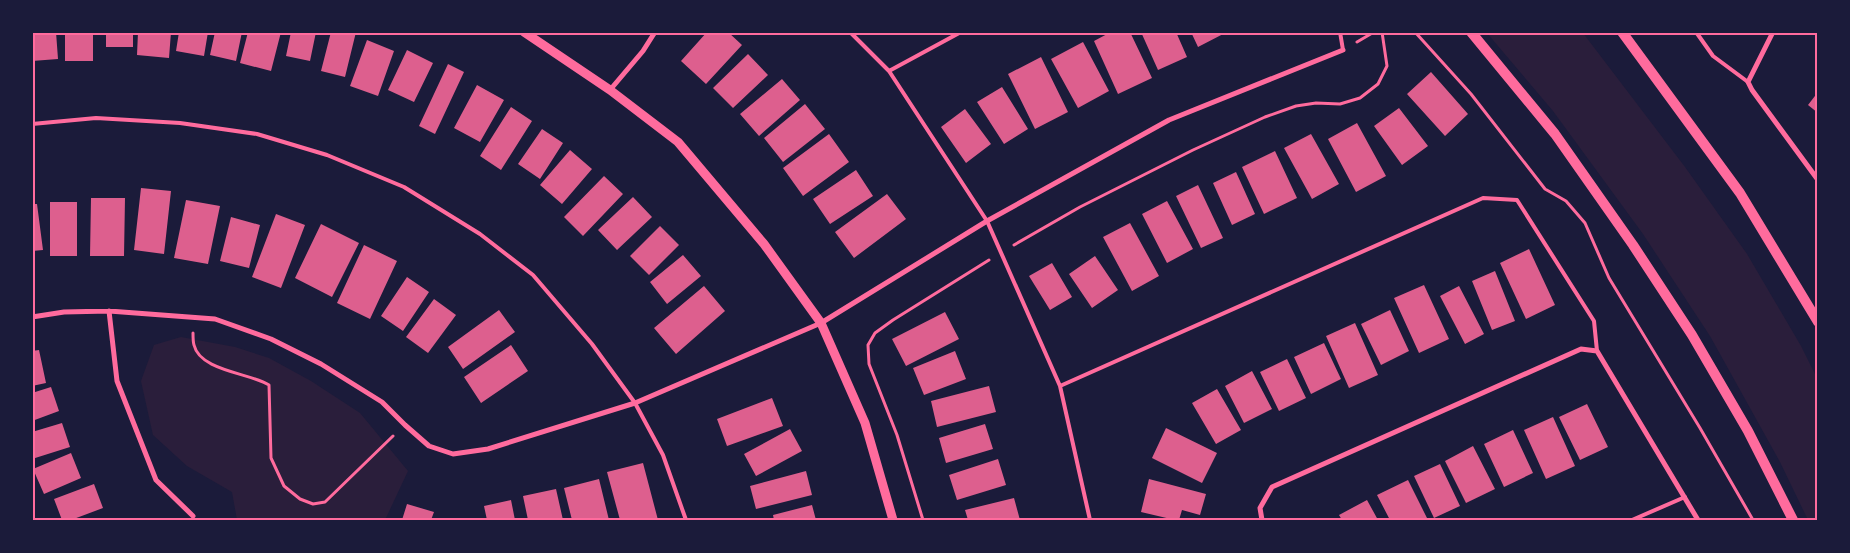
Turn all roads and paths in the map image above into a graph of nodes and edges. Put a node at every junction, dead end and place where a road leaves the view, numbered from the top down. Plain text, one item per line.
1 (524, 32) edge
2 (655, 32) edge
3 (850, 32) edge
4 (962, 32) edge
5 (1340, 32) edge
6 (1382, 32) edge
7 (1415, 32) edge
8 (1471, 32) edge
9 (1622, 32) edge
10 (1696, 32) edge
11 (1773, 32) edge
12 (1343, 50) joint
13 (889, 71) junction
14 (1748, 82) junction
15 (610, 90) junction
16 (32, 124) edge
17 (1818, 180) edge
18 (987, 221) junction
19 (1001, 253) junction
20 (109, 311) junction
21 (32, 317) edge
22 (192, 318) junction
23 (1818, 322) edge
24 (820, 323) junction
25 (1597, 352) junction
26 (1060, 386) junction
27 (635, 403) junction
28 (404, 425) junction
29 (1684, 497) junction
30 (193, 516) dead end
31 (686, 520) edge
32 (893, 520) edge
33 (923, 520) edge
34 (1090, 520) edge
35 (1262, 520) edge
36 (1632, 520) edge
37 (1698, 520) edge
38 (1753, 520) edge
39 (1793, 520) edge

1 - 15 street
2 - 15 street
3 - 13 lane
4 - 13 lane
5 - 12 lane
6 - 19 path
7 - 38 path
8 - 39 main road
9 - 23 main road
10 - 14 lane
11 - 14 street
12 - 18 street
13 - 18 lane
14 - 17 street
15 - 24 street
16 - 27 lane
18 - 19 lane
18 - 24 street
19 - 26 lane
19 - 33 path
20 - 21 street
20 - 22 street
20 - 30 street
22 - 28 street
22 - 28 path
24 - 27 street
24 - 32 street
25 - 26 lane
25 - 29 street
25 - 35 street
26 - 34 lane
27 - 28 street
27 - 31 lane
29 - 36 lane
29 - 37 street

